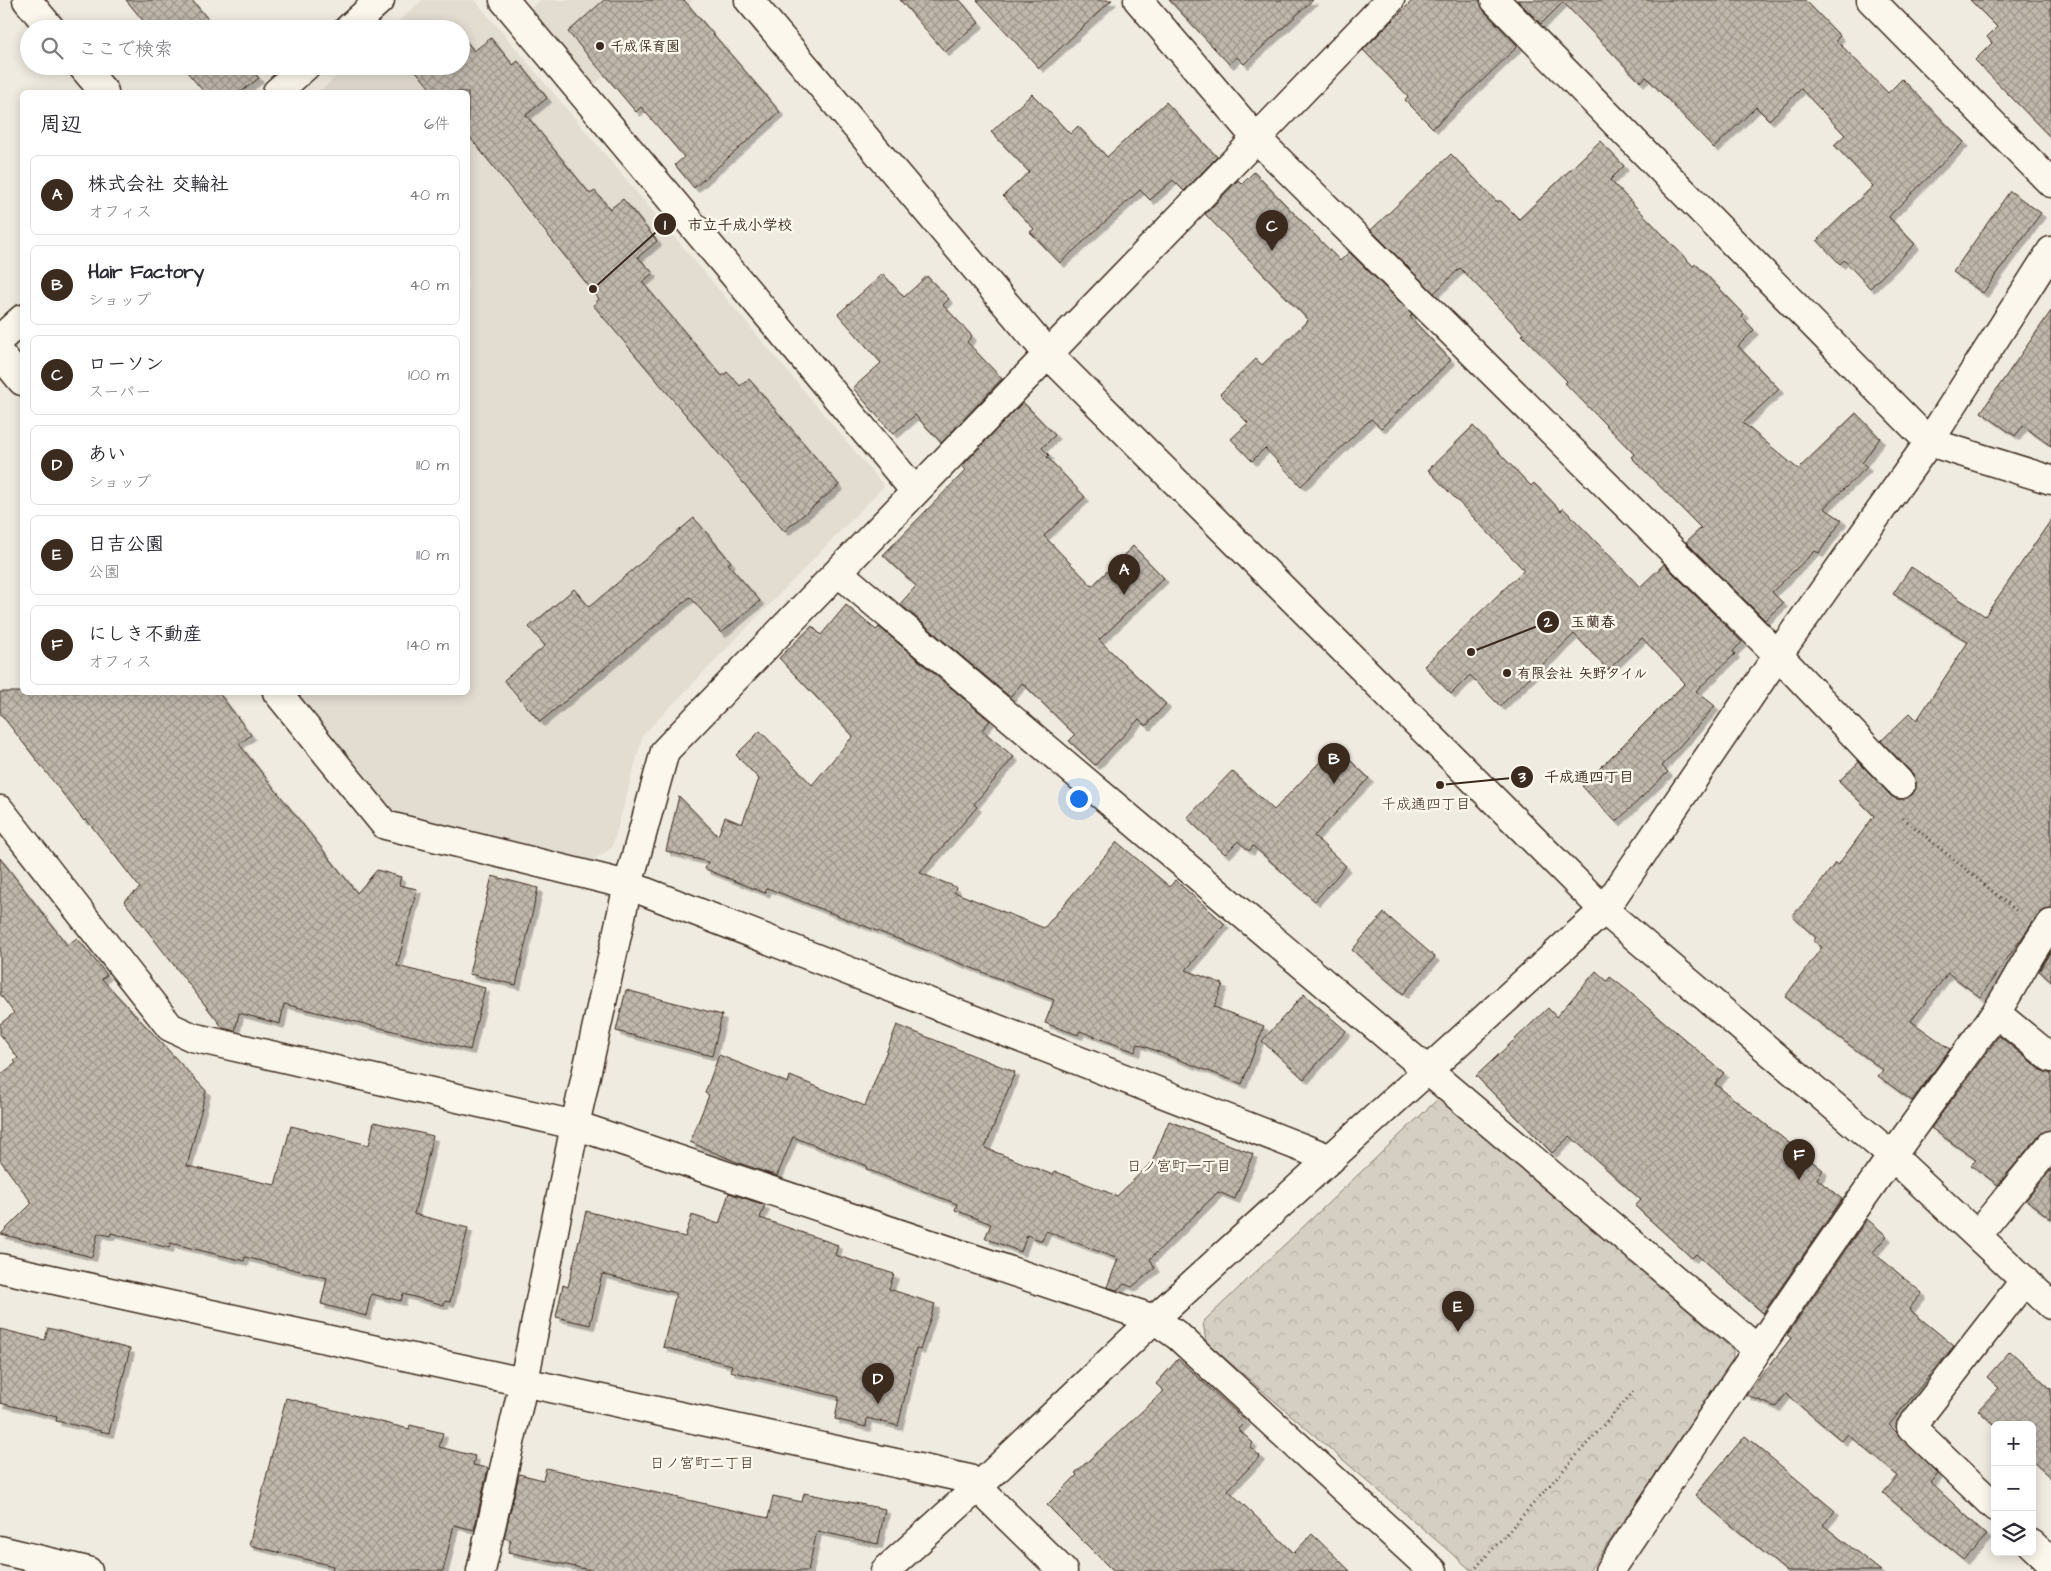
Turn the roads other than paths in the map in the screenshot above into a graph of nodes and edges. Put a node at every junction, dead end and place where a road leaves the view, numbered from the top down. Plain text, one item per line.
1 (27, 0) edge
2 (504, 0) edge
3 (749, 0) edge
4 (1138, 0) edge
5 (1390, 0) edge
6 (1495, 0) edge
7 (1871, 0) edge
8 (376, 1) edge
9 (44, 20) edge
10 (357, 20) edge
11 (90, 75) edge
12 (296, 75) edge
13 (102, 90) edge
14 (279, 90) edge
15 (1256, 138) junction
16 (2051, 183) edge
17 (2051, 251) edge
18 (20, 321) edge
19 (0, 339) edge
20 (0, 354) edge
21 (1048, 354) junction
22 (20, 379) edge
23 (1930, 442) junction
24 (2051, 480) edge
25 (915, 491) junction
26 (838, 572) junction
27 (1778, 655) junction
28 (279, 695) edge
29 (1901, 784) dead end
30 (0, 810) edge
31 (628, 885) junction
32 (1604, 910) junction
33 (2048, 929) edge
34 (1996, 1013) junction
35 (2051, 1058) edge
36 (1427, 1070) junction
37 (575, 1125) junction
38 (2051, 1145) edge
39 (1891, 1155) junction
40 (1330, 1158) junction
41 (1978, 1235) junction
42 (0, 1268) edge
43 (2025, 1280) junction
44 (2051, 1305) edge
45 (1154, 1319) junction
46 (1758, 1349) junction
47 (524, 1381) junction
48 (977, 1488) junction
49 (1991, 1504) edge
50 (2036, 1548) edge
51 (0, 1550) edge
52 (2051, 1562) edge
53 (88, 1571) edge
54 (481, 1571) edge
55 (885, 1571) edge
56 (1063, 1571) edge
57 (1433, 1571) edge
58 (1609, 1571) edge

1 - 9 street
2 - 25 street
3 - 21 street
4 - 15 street
5 - 15 street
6 - 23 street
7 - 16 street
8 - 10 street
11 - 13 street
12 - 14 street
15 - 21 street
15 - 27 street
17 - 23 street
18 - 19 street
20 - 22 street
21 - 25 street
21 - 32 street
23 - 24 street
23 - 27 street
25 - 26 street
26 - 31 street
26 - 36 street
27 - 29 street
27 - 32 street
28 - 31 street
30 - 37 street
31 - 37 street
31 - 40 street
32 - 36 street
32 - 39 street
33 - 34 street
34 - 35 street
34 - 39 street
36 - 40 street
36 - 46 street
37 - 45 street
37 - 47 street
38 - 41 street
39 - 41 street
39 - 46 street
40 - 45 street
41 - 43 street
42 - 47 street
43 - 44 street
43 - 49 street
45 - 48 street
45 - 57 street
46 - 58 street
47 - 48 street
47 - 54 street
48 - 55 street
48 - 56 street
50 - 52 street
51 - 53 street

